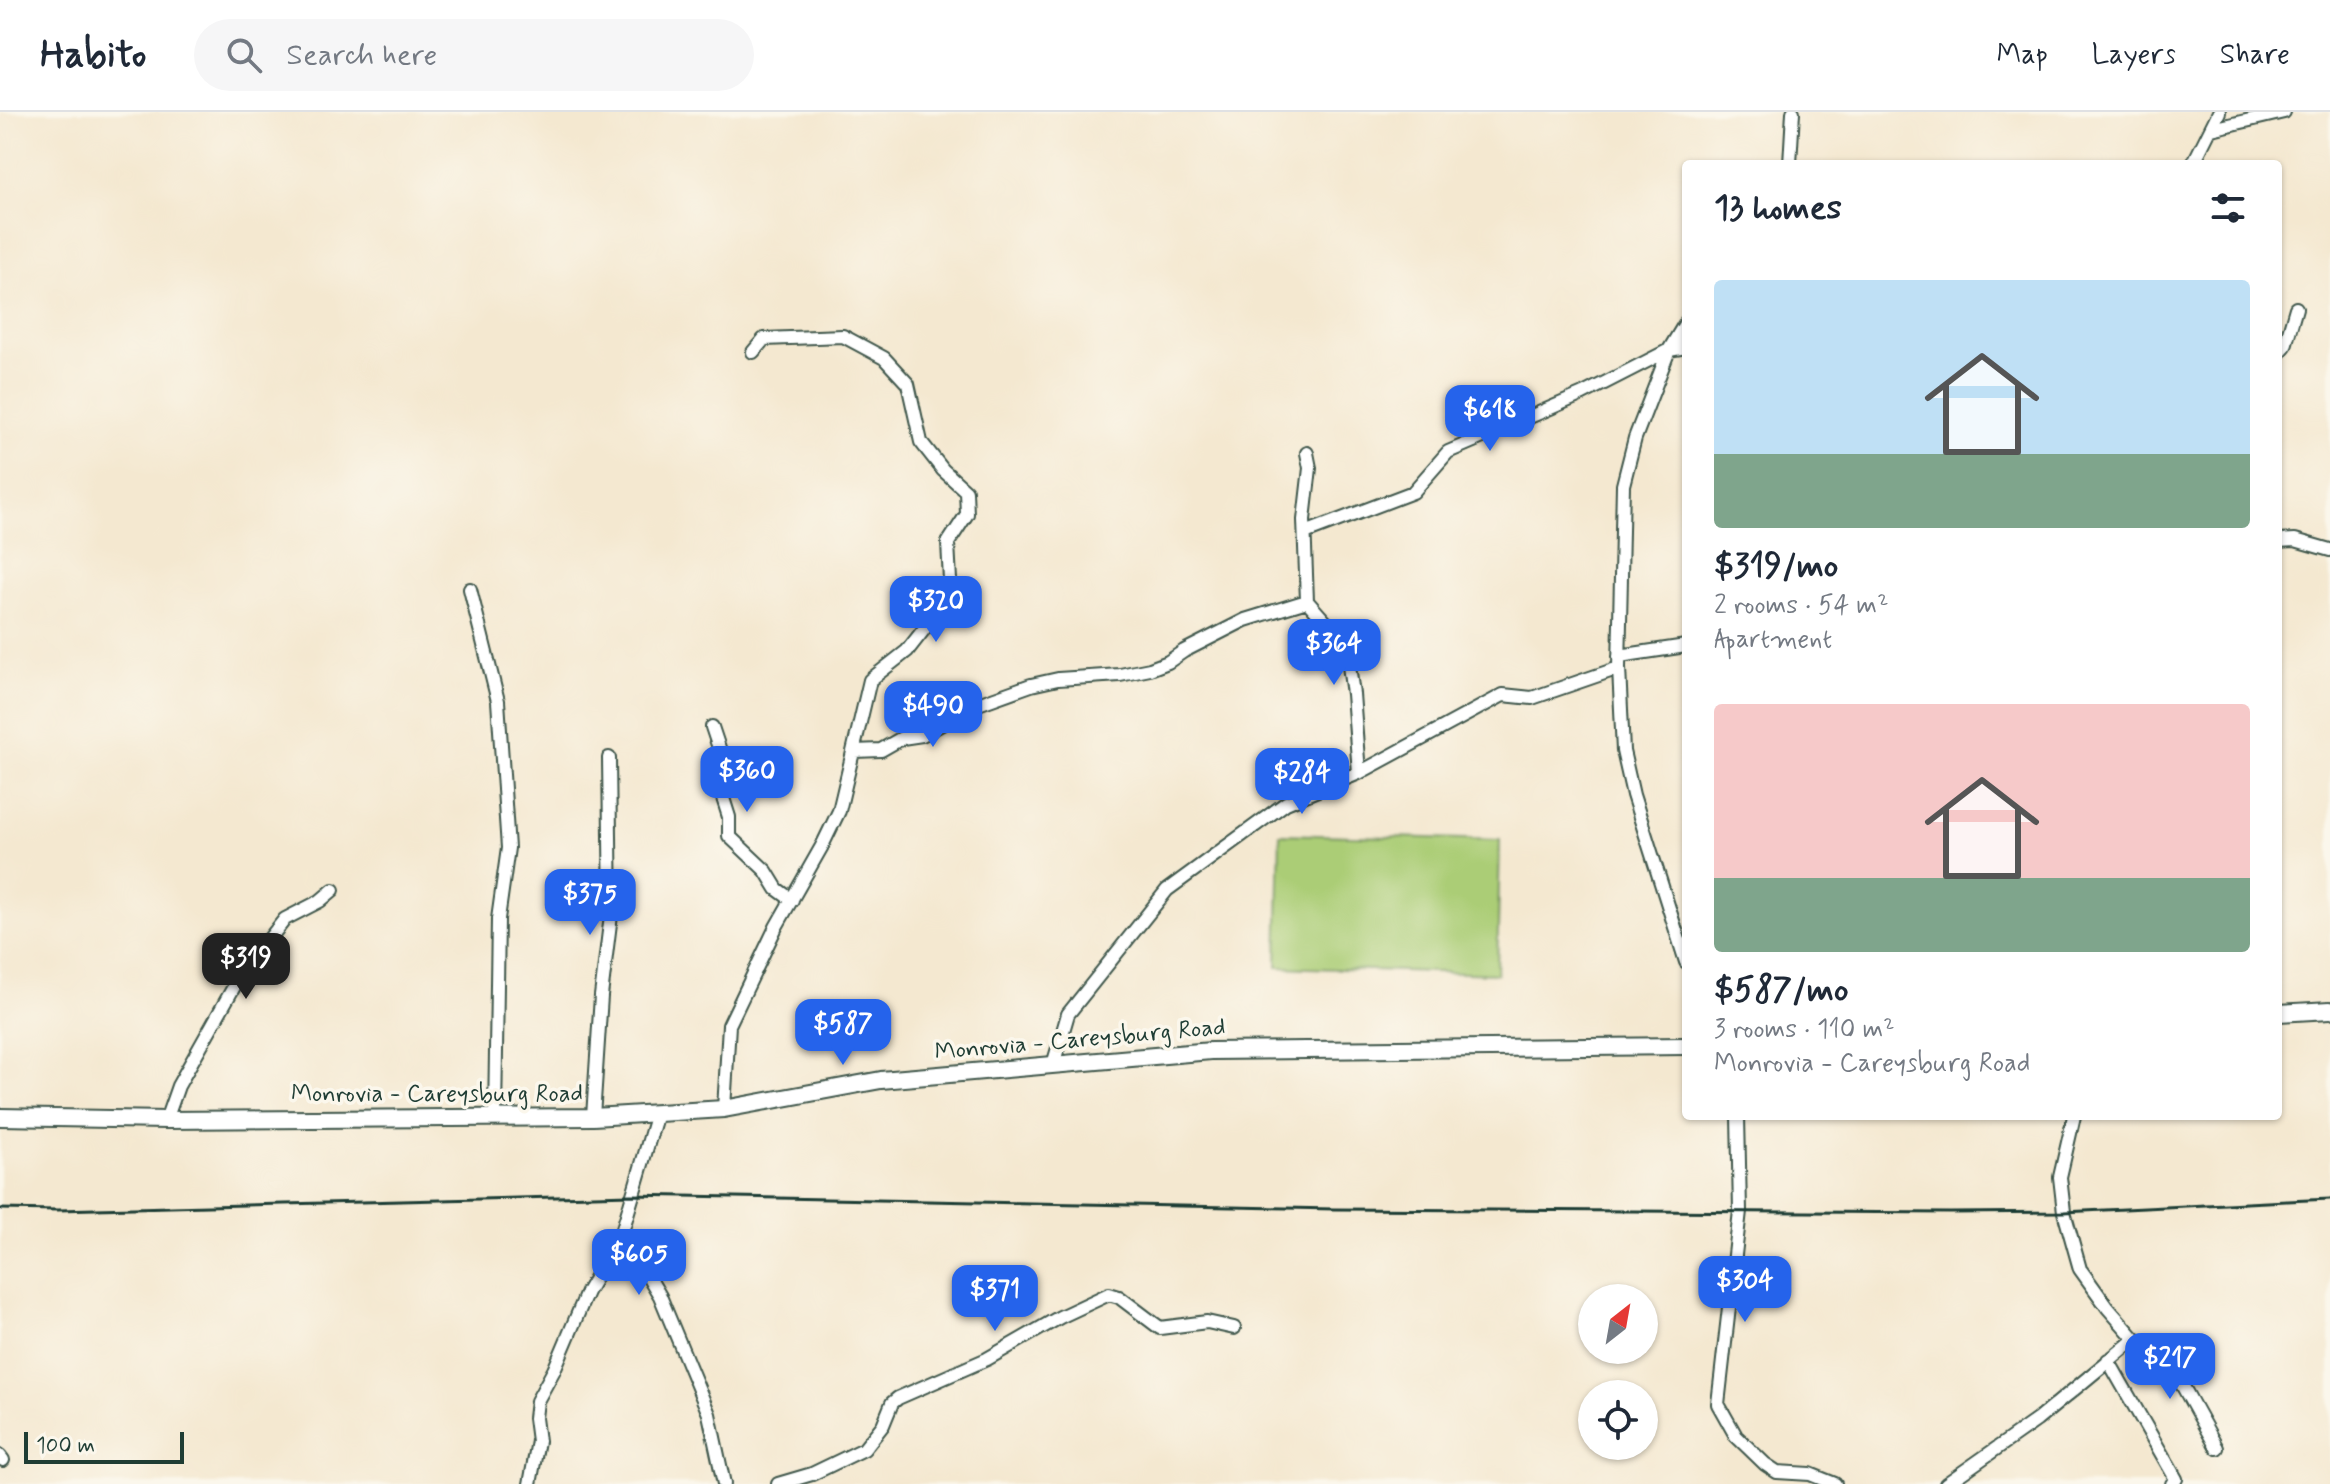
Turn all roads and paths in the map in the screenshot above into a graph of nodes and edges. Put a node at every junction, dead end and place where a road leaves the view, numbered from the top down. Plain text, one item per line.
1 (1793, 112) edge
2 (2219, 112) edge
3 (2284, 112) edge
4 (2212, 129) junction
5 (1790, 160) edge
6 (2195, 160) edge
7 (2296, 308) dead end
8 (1682, 329) edge
9 (1682, 348) edge
10 (2282, 349) edge
11 (1669, 350) junction
12 (753, 352) dead end
13 (1307, 453) dead end
14 (1305, 533) junction
15 (2282, 541) edge
16 (2330, 550) edge
17 (470, 589) dead end
18 (1307, 601) junction
19 (1682, 647) edge
20 (1619, 662) junction
21 (712, 727) dead end
22 (854, 751) junction
23 (609, 758) dead end
24 (1359, 773) junction
25 (333, 890) dead end
26 (792, 900) junction
27 (1682, 949) edge
28 (2330, 1010) edge
29 (2282, 1013) edge
30 (1682, 1046) edge
31 (1053, 1065) junction
32 (724, 1109) junction
33 (657, 1113) junction
34 (0, 1117) edge
35 (495, 1117) junction
36 (593, 1117) junction
37 (166, 1120) junction
38 (1738, 1120) edge
39 (2073, 1120) edge
40 (622, 1232) junction
41 (1234, 1328) dead end
42 (2135, 1339) junction
43 (2108, 1360) junction
44 (2217, 1448) dead end
45 (530, 1484) edge
46 (724, 1484) edge
47 (778, 1484) edge
48 (1835, 1484) edge
49 (1946, 1484) edge
50 (2172, 1484) edge

1 - 5 street
2 - 4 street
3 - 4 street
4 - 6 street
7 - 10 street
8 - 11 street
9 - 11 street
11 - 14 street
11 - 20 street
12 - 22 street
13 - 14 street
14 - 18 street
15 - 16 street
17 - 35 street
18 - 22 street
18 - 24 street
19 - 20 street
20 - 24 street
20 - 27 street
21 - 26 street
22 - 26 street
23 - 36 street
24 - 31 street
25 - 37 street
26 - 32 street
28 - 29 main road
30 - 31 main road, Monrovia - Careysburg Road
31 - 32 main road, Monrovia - Careysburg Road
32 - 33 main road, Monrovia - Careysburg Road
33 - 36 main road, Monrovia - Careysburg Road
33 - 40 street
34 - 37 main road, Monrovia - Careysburg Road
35 - 36 main road, Monrovia - Careysburg Road
35 - 37 main road, Monrovia - Careysburg Road
38 - 48 street
39 - 42 street
40 - 45 street
40 - 46 street
41 - 47 street
42 - 43 street
42 - 44 street
43 - 49 street
43 - 50 street

